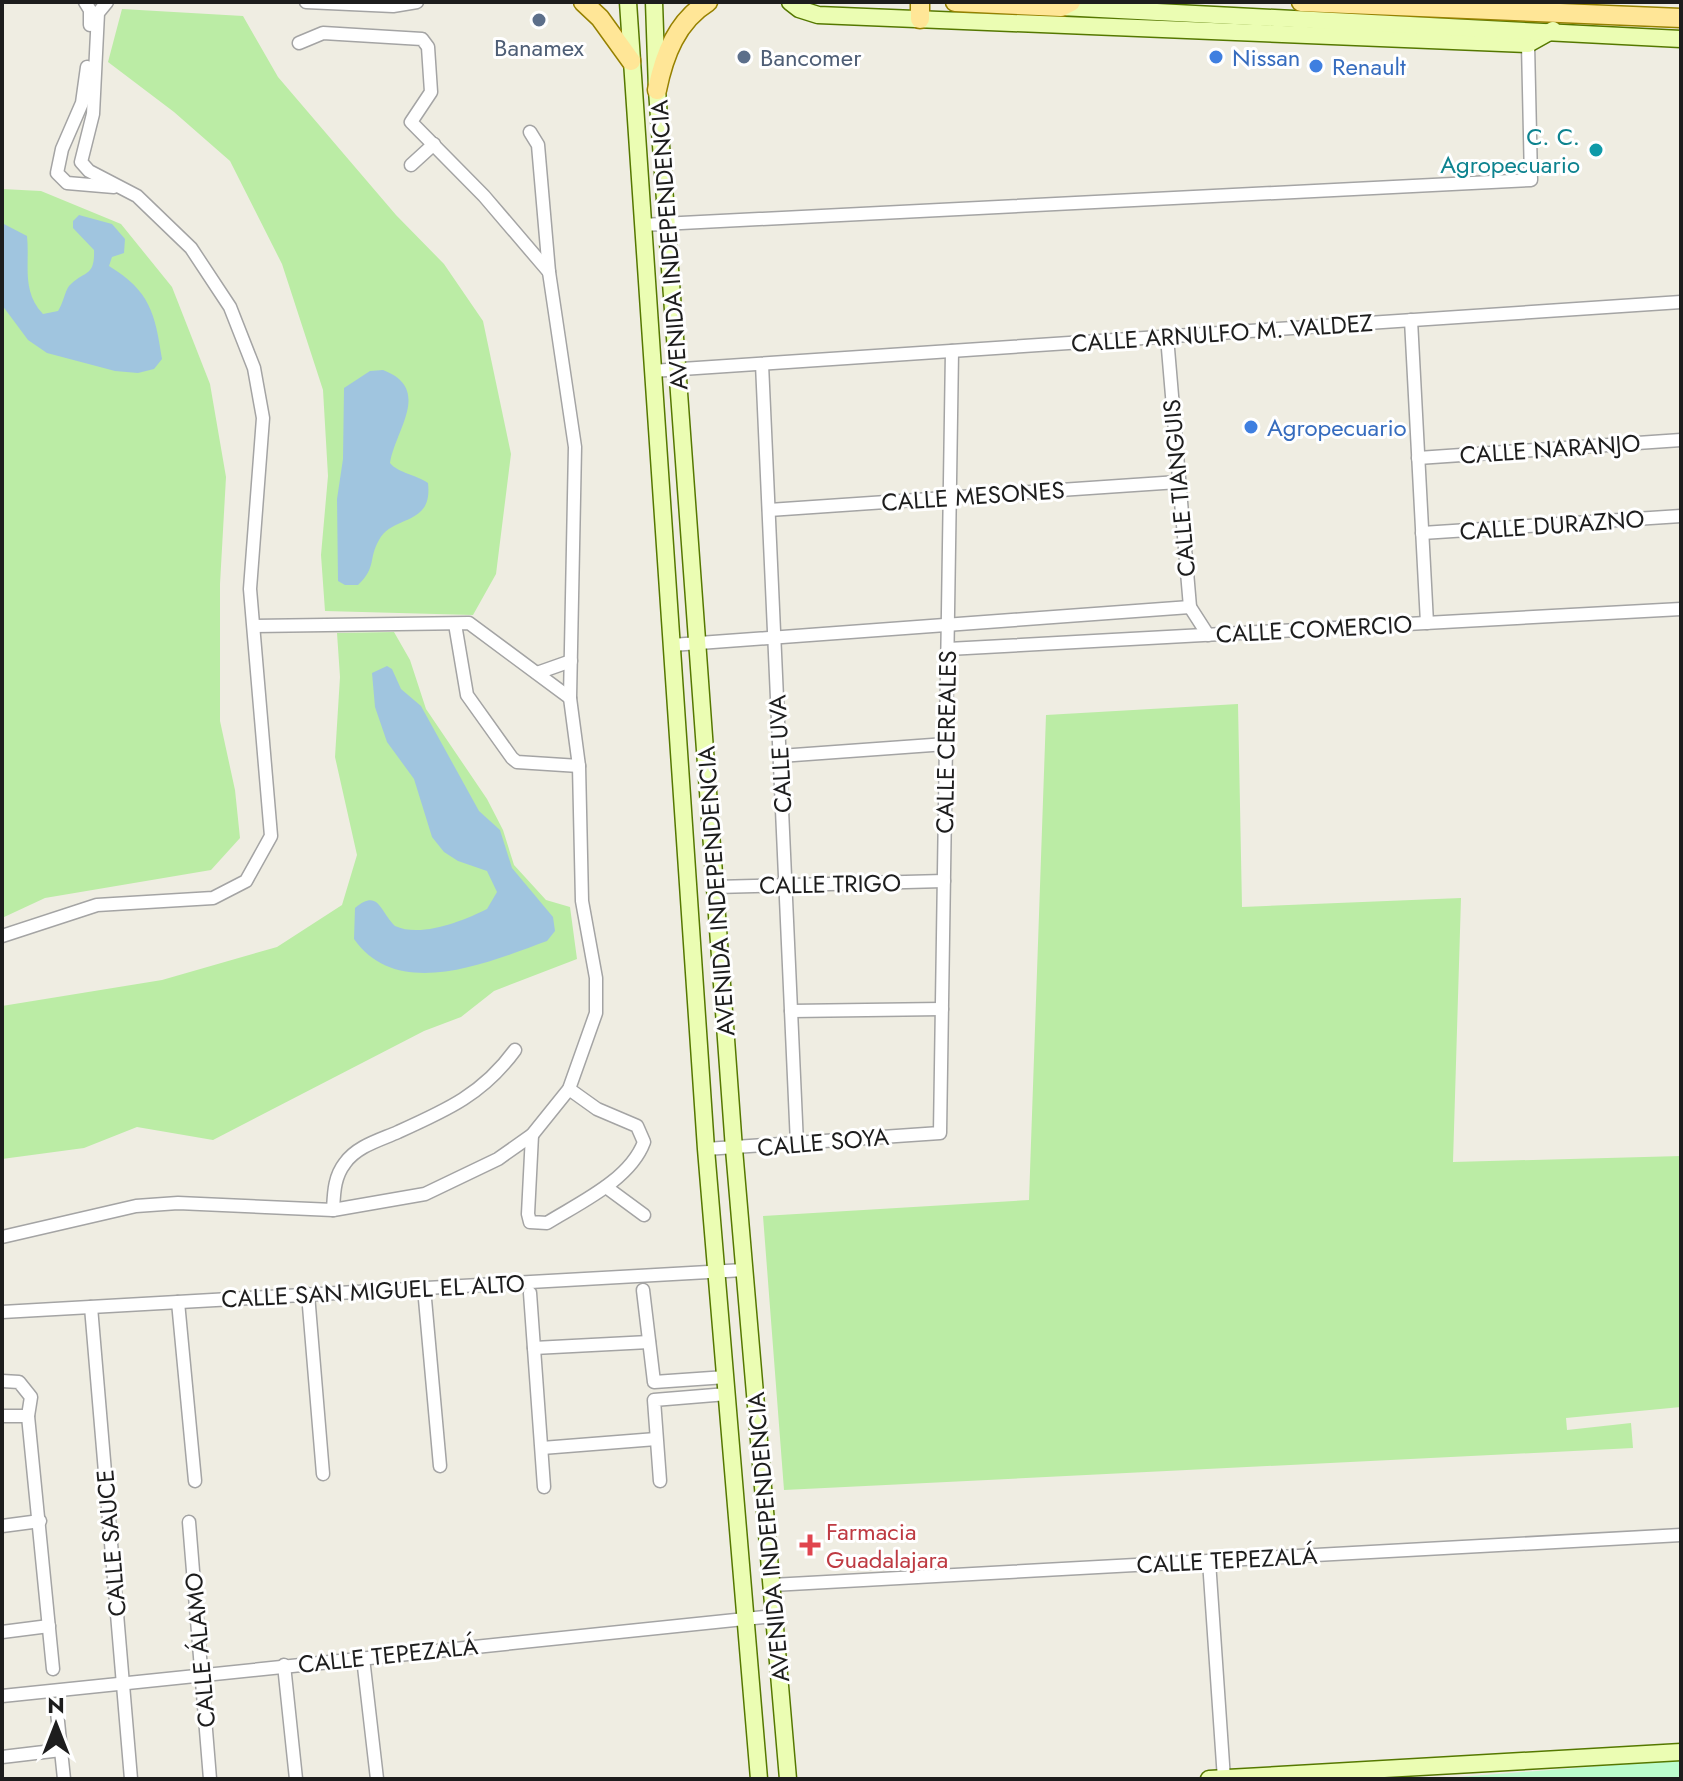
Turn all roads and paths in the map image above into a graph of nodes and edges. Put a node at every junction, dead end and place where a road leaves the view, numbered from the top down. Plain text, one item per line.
1 (85, 2) edge
2 (107, 2) edge
3 (306, 2) edge
4 (417, 2) edge
5 (583, 2) edge
6 (628, 2) edge
7 (654, 2) edge
8 (708, 2) edge
9 (790, 2) edge
10 (955, 2) edge
11 (979, 2) edge
12 (1065, 4) edge
13 (920, 10) edge
14 (1012, 14) junction
15 (1298, 18) edge
16 (1681, 18) edge
17 (1162, 20) junction
18 (1553, 30) junction
19 (1681, 41) edge
20 (299, 43) dead end
21 (1528, 44) junction
22 (631, 61) junction
23 (657, 90) junction
24 (530, 132) dead end
25 (434, 144) junction
26 (411, 165) dead end
27 (125, 189) junction
28 (669, 223) junction
29 (642, 225) junction
30 (549, 272) junction
31 (1681, 302) edge
32 (1411, 320) junction
33 (1167, 337) junction
34 (952, 351) junction
35 (762, 364) junction
36 (679, 369) junction
37 (652, 371) junction
38 (1681, 440) edge
39 (1418, 458) junction
40 (1178, 482) junction
41 (950, 498) junction
42 (769, 510) junction
43 (1681, 516) edge
44 (1422, 533) junction
45 (1190, 607) junction
46 (1681, 609) edge
47 (1427, 623) junction
48 (455, 624) junction
49 (948, 625) junction
50 (254, 626) junction
51 (1208, 635) junction
52 (775, 638) junction
53 (700, 643) junction
54 (672, 645) junction
55 (948, 649) junction
56 (571, 661) junction
57 (537, 673) junction
58 (570, 698) junction
59 (946, 744) junction
60 (780, 756) junction
61 (579, 766) junction
62 (944, 881) junction
63 (786, 885) junction
64 (715, 887) junction
65 (2, 936) edge
66 (942, 1009) junction
67 (791, 1011) junction
68 (515, 1050) dead end
69 (569, 1089) junction
70 (940, 1133) joint
71 (532, 1135) junction
72 (797, 1144) junction
73 (706, 1149) junction
74 (734, 1149) junction
75 (606, 1187) junction
76 (333, 1210) junction
77 (644, 1215) dead end
78 (2, 1237) edge
79 (744, 1270) junction
80 (716, 1271) junction
81 (424, 1288) junction
82 (643, 1290) dead end
83 (530, 1293) dead end
84 (308, 1294) junction
85 (178, 1302) junction
86 (91, 1307) junction
87 (2, 1312) edge
88 (649, 1342) junction
89 (534, 1348) junction
90 (2, 1381) edge
91 (727, 1386) junction
92 (2, 1416) edge
93 (28, 1416) junction
94 (656, 1439) junction
95 (542, 1448) junction
96 (440, 1466) dead end
97 (323, 1474) dead end
98 (195, 1481) dead end
99 (660, 1481) dead end
100 (544, 1487) dead end
101 (40, 1521) junction
102 (189, 1522) dead end
103 (2, 1526) edge
104 (1681, 1535) edge
105 (1209, 1561) junction
106 (772, 1585) junction
107 (774, 1616) junction
108 (747, 1619) junction
109 (49, 1626) junction
110 (2, 1632) edge
111 (363, 1658) junction
112 (284, 1665) junction
113 (53, 1669) dead end
114 (202, 1674) junction
115 (123, 1682) junction
116 (2, 1696) edge
117 (57, 1712) dead end
118 (61, 1750) junction
119 (1681, 1752) edge
120 (2, 1757) edge
121 (1224, 1778) edge
122 (64, 1779) edge
123 (131, 1779) edge
124 (210, 1779) edge
125 (296, 1779) edge
126 (377, 1779) edge
127 (759, 1779) edge
128 (788, 1779) edge
129 (1209, 1779) edge

1 - 27 street
2 - 27 street
3 - 4 street
5 - 22 main road
6 - 22 main road, AVENIDA INDEPENDENCIA
7 - 23 main road, AVENIDA INDEPENDENCIA
8 - 23 main road
9 - 13 main road
10 - 14 main road
11 - 12 main road
12 - 14 main road
12 - 17 main road
13 - 14 main road
14 - 17 main road
15 - 16 main road
15 - 17 main road
15 - 18 main road
15 - 21 main road
18 - 19 main road
18 - 21 main road
20 - 25 street
21 - 28 street
22 - 29 main road, AVENIDA INDEPENDENCIA
23 - 28 main road, AVENIDA INDEPENDENCIA
24 - 30 street
25 - 26 street
25 - 30 street
27 - 50 street
28 - 29 street
28 - 36 main road, AVENIDA INDEPENDENCIA
29 - 37 main road, AVENIDA INDEPENDENCIA
30 - 56 street
31 - 32 street, CALLE ARNULFO M. VALDEZ
32 - 33 street, CALLE ARNULFO M. VALDEZ
32 - 39 street
33 - 34 street, CALLE ARNULFO M. VALDEZ
33 - 40 street, CALLE TIANGUIS
34 - 35 street, CALLE ARNULFO M. VALDEZ
34 - 41 street, CALLE CEREALES
35 - 36 street, CALLE ARNULFO M. VALDEZ
35 - 42 street, CALLE UVA
36 - 37 street, CALLE ARNULFO M. VALDEZ
36 - 53 main road, AVENIDA INDEPENDENCIA
37 - 54 main road, AVENIDA INDEPENDENCIA
38 - 39 street, CALLE NARANJO
39 - 44 street
40 - 41 street, CALLE MESONES
40 - 45 street, CALLE TIANGUIS
41 - 42 street, CALLE MESONES
41 - 49 street, CALLE CEREALES
42 - 52 street, CALLE UVA
43 - 44 street, CALLE DURAZNO
44 - 47 street
45 - 49 street, CALLE COMERCIO
45 - 51 street, CALLE TIANGUIS
46 - 47 street, CALLE COMERCIO
47 - 51 street, CALLE COMERCIO
48 - 50 street
48 - 57 street
48 - 61 street
49 - 52 street, CALLE COMERCIO
49 - 55 street, CALLE CEREALES
50 - 65 street
51 - 55 street, CALLE COMERCIO
52 - 53 street, CALLE COMERCIO
52 - 60 street, CALLE UVA
53 - 54 street, CALLE COMERCIO
53 - 64 main road, AVENIDA INDEPENDENCIA
54 - 73 main road, AVENIDA INDEPENDENCIA
55 - 59 street, CALLE CEREALES
56 - 57 street
56 - 58 street
57 - 58 street
58 - 61 street
59 - 60 street
59 - 62 street, CALLE CEREALES
60 - 63 street, CALLE UVA
61 - 69 street
62 - 63 street, CALLE TRIGO
62 - 66 street, CALLE CEREALES
63 - 64 street, CALLE TRIGO
63 - 67 street, CALLE UVA
64 - 74 main road, AVENIDA INDEPENDENCIA
66 - 67 street
66 - 70 street, CALLE CEREALES
67 - 72 street, CALLE UVA
68 - 76 street
69 - 71 street
69 - 75 street
70 - 72 street, CALLE SOYA
71 - 75 street
71 - 76 street
72 - 74 street, CALLE SOYA
73 - 74 street, CALLE SOYA
73 - 80 main road, AVENIDA INDEPENDENCIA
74 - 79 main road, AVENIDA INDEPENDENCIA
75 - 77 street
76 - 78 street
79 - 80 street, CALLE SAN MIGUEL EL ALTO
79 - 106 main road, AVENIDA INDEPENDENCIA
80 - 81 street, CALLE SAN MIGUEL EL ALTO
80 - 91 main road, AVENIDA INDEPENDENCIA
81 - 84 street, CALLE SAN MIGUEL EL ALTO
81 - 96 street
82 - 88 street
83 - 89 street
84 - 85 street, CALLE SAN MIGUEL EL ALTO
84 - 97 street
85 - 86 street, CALLE SAN MIGUEL EL ALTO
85 - 98 street
86 - 87 street, CALLE SAN MIGUEL EL ALTO
86 - 115 street, CALLE SAUCE
88 - 89 street
88 - 91 street
89 - 95 street
90 - 93 street
91 - 94 street
91 - 108 main road, AVENIDA INDEPENDENCIA
92 - 93 street
93 - 101 street
94 - 95 street
94 - 99 street
95 - 100 street
101 - 103 street
101 - 109 street
102 - 114 street, CALLE ÁLAMO
104 - 105 street, CALLE TEPEZALÁ
105 - 106 street, CALLE TEPEZALÁ
105 - 121 street
106 - 107 main road, AVENIDA INDEPENDENCIA
107 - 108 street, CALLE TEPEZALÁ
107 - 128 main road, AVENIDA INDEPENDENCIA
108 - 111 street, CALLE TEPEZALÁ
108 - 127 main road, AVENIDA INDEPENDENCIA
109 - 110 street
109 - 113 street
111 - 112 street, CALLE TEPEZALÁ
111 - 126 street
112 - 114 street, CALLE TEPEZALÁ
112 - 125 street
114 - 115 street, CALLE TEPEZALÁ
114 - 124 street, CALLE ÁLAMO
115 - 116 street, CALLE TEPEZALÁ
115 - 123 street, CALLE SAUCE
117 - 118 street
118 - 120 street
118 - 122 street
119 - 121 main road
121 - 129 main road

